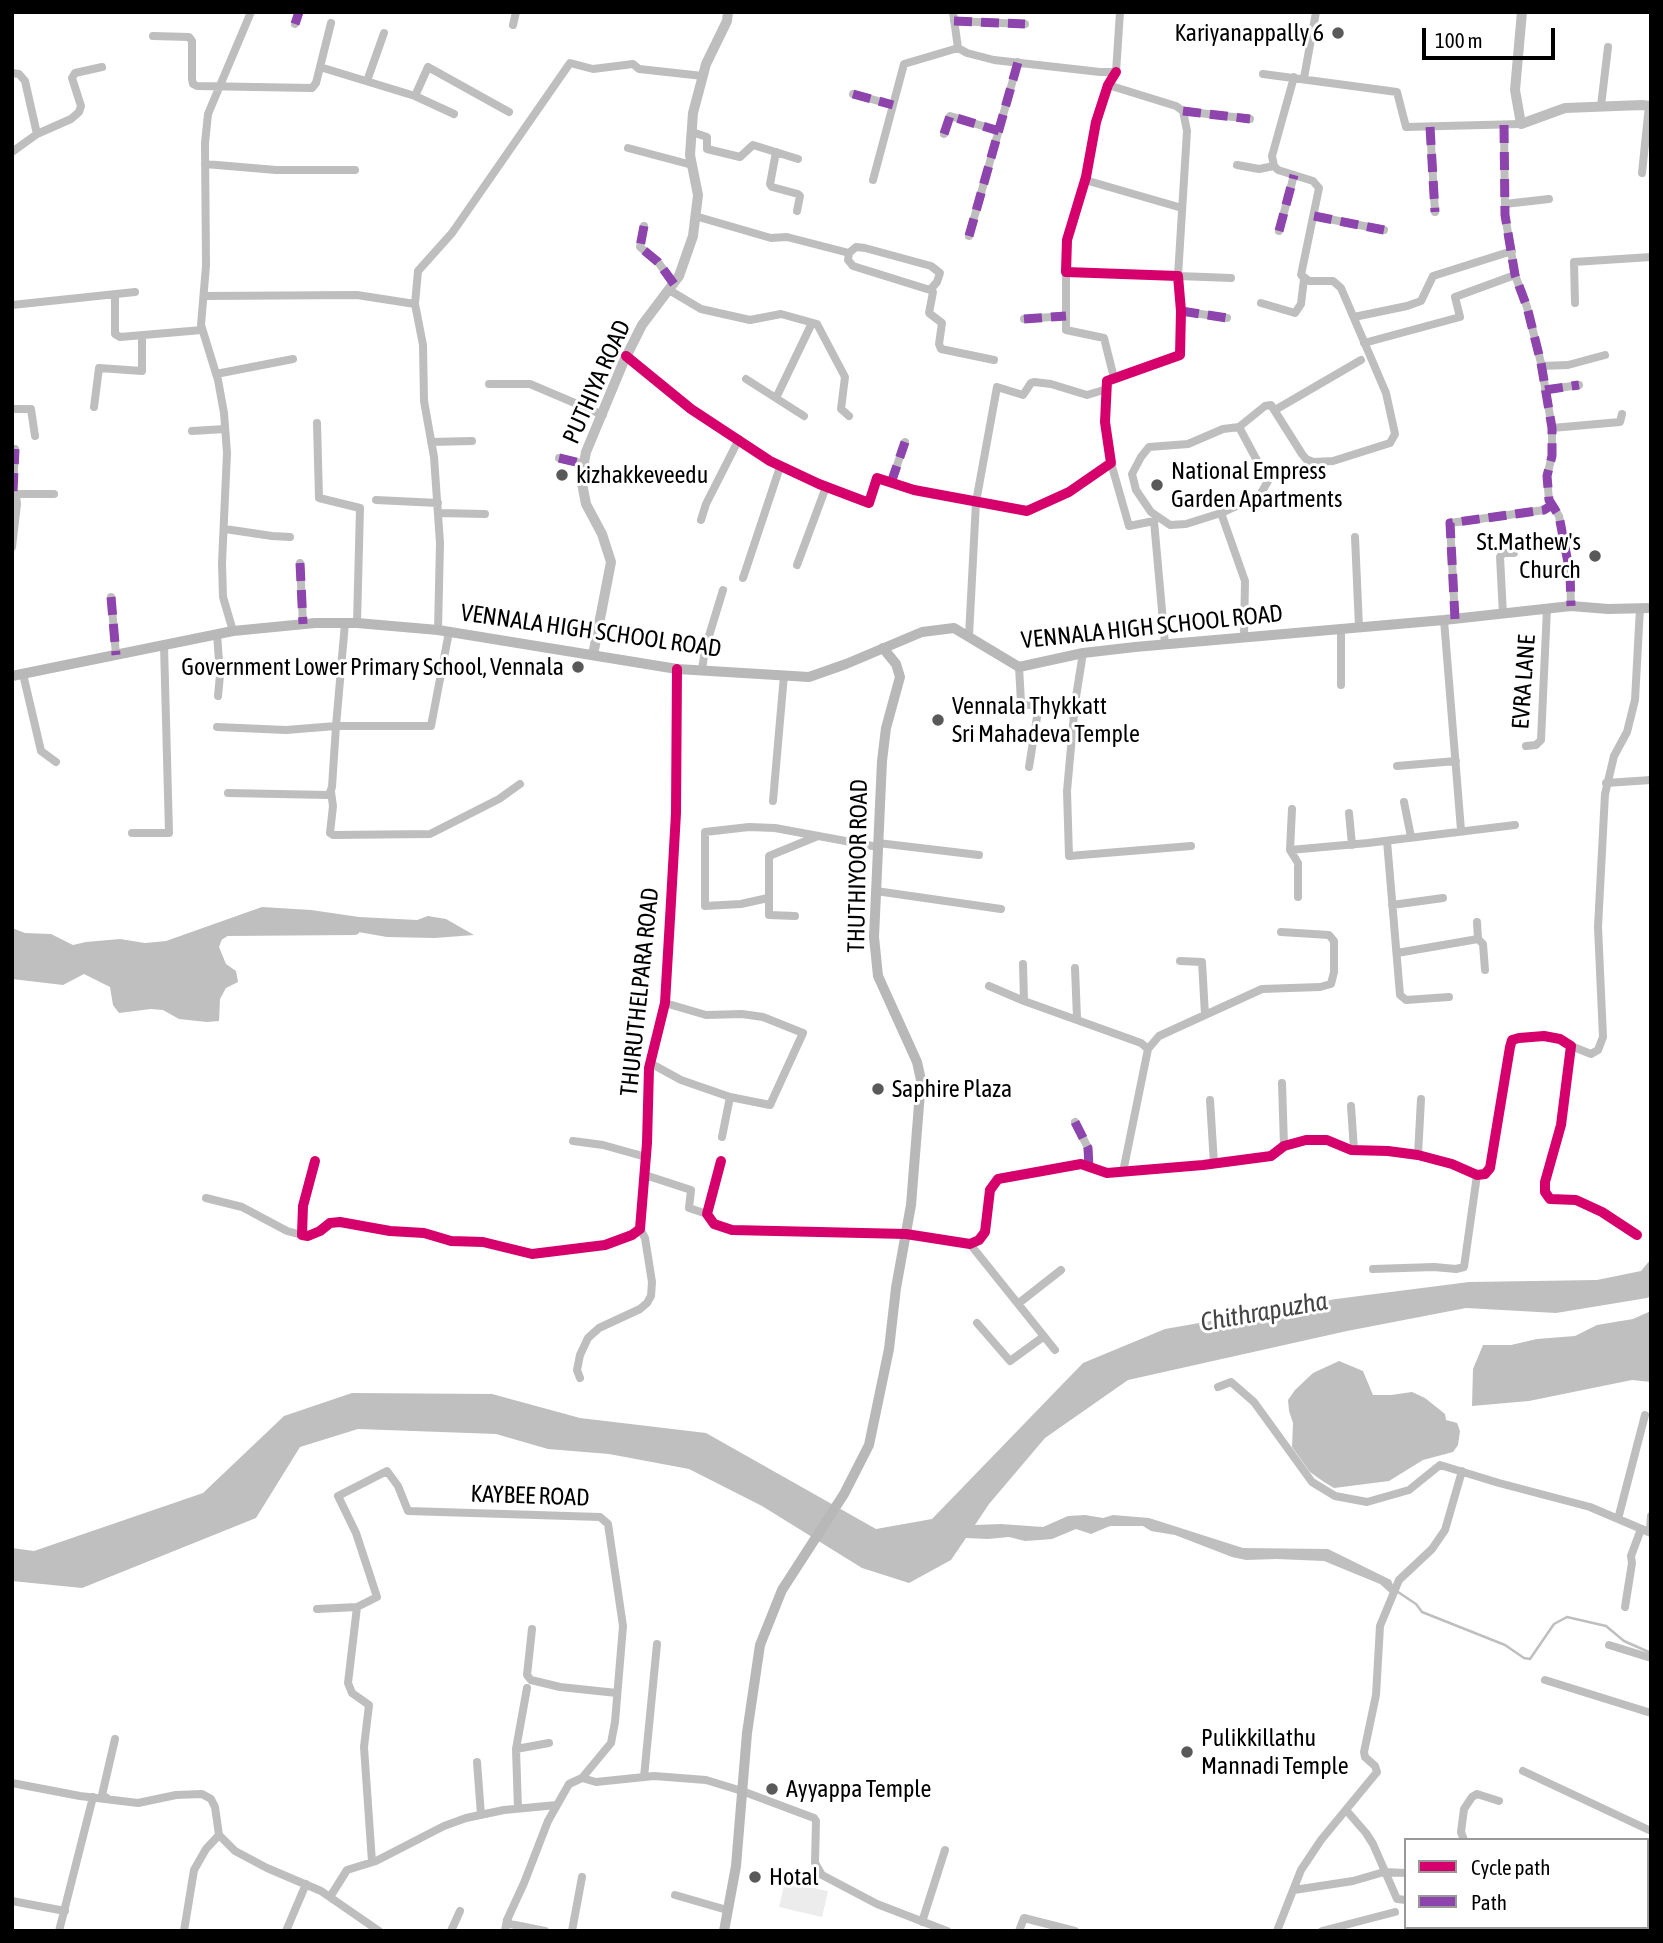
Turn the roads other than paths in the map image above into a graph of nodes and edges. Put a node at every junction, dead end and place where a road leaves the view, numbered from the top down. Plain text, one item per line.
1 (251, 12) edge
2 (299, 12) edge
3 (516, 12) edge
4 (728, 12) edge
5 (1120, 12) edge
6 (1316, 12) edge
7 (1521, 12) edge
8 (953, 17) edge
9 (331, 23) dead end
10 (295, 24) dead end
11 (1024, 24) dead end
12 (513, 25) dead end
13 (384, 33) dead end
14 (153, 36) dead end
15 (1608, 47) dead end
16 (958, 48) junction
17 (1018, 62) junction
18 (103, 67) dead end
19 (320, 67) junction
20 (1116, 72) junction
21 (12, 73) edge
22 (1263, 74) dead end
23 (703, 76) junction
24 (1294, 77) junction
25 (1304, 78) junction
26 (367, 80) junction
27 (1108, 85) junction
28 (222, 86) junction
29 (853, 94) dead end
30 (415, 96) junction
31 (893, 105) junction
32 (1601, 106) junction
33 (1650, 106) edge
34 (1183, 111) junction
35 (509, 112) dead end
36 (454, 114) dead end
37 (1250, 119) dead end
38 (1521, 124) junction
39 (1504, 125) junction
40 (1430, 127) junction
41 (999, 131) junction
42 (692, 132) junction
43 (37, 134) junction
44 (944, 134) dead end
45 (628, 148) dead end
46 (12, 152) edge
47 (776, 152) junction
48 (798, 159) dead end
49 (205, 163) junction
50 (692, 165) junction
51 (1237, 165) dead end
52 (1274, 166) junction
53 (355, 170) dead end
54 (1642, 173) dead end
55 (1294, 175) junction
56 (873, 180) dead end
57 (1085, 180) junction
58 (1549, 199) dead end
59 (1505, 204) junction
60 (1182, 208) junction
61 (797, 211) dead end
62 (1435, 212) dead end
63 (695, 216) junction
64 (1314, 216) junction
65 (644, 226) dead end
66 (1279, 230) dead end
67 (1384, 230) dead end
68 (969, 236) dead end
69 (1512, 251) junction
70 (849, 253) junction
71 (1651, 257) edge
72 (1066, 272) junction
73 (1515, 275) junction
74 (1178, 276) junction
75 (1231, 278) dead end
76 (1304, 279) junction
77 (671, 287) junction
78 (930, 290) junction
79 (135, 292) dead end
80 (115, 295) junction
81 (204, 296) junction
82 (415, 303) junction
83 (1261, 303) dead end
84 (1576, 303) dead end
85 (12, 305) edge
86 (1181, 311) junction
87 (1066, 316) junction
88 (1354, 317) junction
89 (1227, 318) dead end
90 (1024, 319) dead end
91 (812, 323) junction
92 (202, 330) junction
93 (142, 336) junction
94 (1364, 344) junction
95 (1605, 355) dead end
96 (626, 356) junction
97 (293, 359) dead end
98 (994, 360) dead end
99 (1361, 360) dead end
100 (1541, 366) junction
101 (216, 374) junction
102 (1114, 378) junction
103 (746, 379) dead end
104 (489, 384) dead end
105 (1579, 386) dead end
106 (1107, 389) junction
107 (1545, 390) junction
108 (776, 398) junction
109 (94, 407) dead end
110 (12, 409) edge
111 (1275, 410) junction
112 (1622, 414) dead end
113 (603, 415) junction
114 (804, 416) dead end
115 (849, 416) dead end
116 (317, 423) dead end
117 (1239, 427) junction
118 (1552, 428) junction
119 (225, 429) junction
120 (192, 430) dead end
121 (35, 436) dead end
122 (739, 439) junction
123 (472, 441) dead end
124 (431, 442) junction
125 (905, 442) dead end
126 (15, 449) dead end
127 (559, 458) dead end
128 (1111, 463) junction
129 (584, 464) junction
130 (780, 467) junction
131 (891, 483) junction
132 (826, 487) junction
133 (14, 492) edge
134 (54, 494) dead end
135 (376, 500) dead end
136 (976, 502) junction
137 (1552, 505) junction
138 (438, 508) junction
139 (1220, 513) junction
140 (485, 514) dead end
141 (701, 520) dead end
142 (225, 529) junction
143 (290, 537) dead end
144 (1355, 537) dead end
145 (13, 541) edge
146 (1514, 553) dead end
147 (300, 563) dead end
148 (797, 565) dead end
149 (743, 578) dead end
150 (723, 590) dead end
151 (111, 597) dead end
152 (1571, 606) junction
153 (1547, 608) junction
154 (1645, 608) edge
155 (1503, 614) junction
156 (1450, 620) junction
157 (351, 623) junction
158 (303, 624) junction
159 (1359, 627) junction
160 (1341, 629) junction
161 (233, 631) junction
162 (444, 631) junction
163 (218, 634) junction
164 (968, 636) junction
165 (1244, 637) junction
166 (1165, 644) junction
167 (164, 645) junction
168 (883, 648) junction
169 (1083, 653) junction
170 (116, 655) junction
171 (593, 655) junction
172 (1020, 667) junction
173 (677, 669) junction
174 (702, 670) junction
175 (17, 675) edge
176 (784, 675) junction
177 (1341, 685) dead end
178 (218, 696) dead end
179 (336, 726) junction
180 (217, 727) dead end
181 (1525, 746) dead end
182 (1456, 761) junction
183 (56, 762) dead end
184 (1397, 766) dead end
185 (1029, 767) dead end
186 (1651, 780) edge
187 (1606, 783) junction
188 (520, 784) dead end
189 (331, 792) junction
190 (228, 793) dead end
191 (773, 801) dead end
192 (1404, 802) dead end
193 (1292, 809) dead end
194 (1349, 813) dead end
195 (1515, 825) dead end
196 (789, 830) junction
197 (1461, 830) junction
198 (132, 833) dead end
199 (821, 835) junction
200 (1411, 837) junction
201 (1387, 841) junction
202 (878, 845) junction
203 (1352, 845) junction
204 (1191, 846) dead end
205 (791, 847) junction
206 (1290, 850) junction
207 (979, 855) dead end
208 (876, 891) junction
209 (1298, 897) dead end
210 (768, 898) junction
211 (1443, 898) dead end
212 (1392, 905) junction
213 (1001, 909) dead end
214 (795, 916) dead end
215 (1477, 922) dead end
216 (1280, 932) dead end
217 (1478, 939) junction
218 (1397, 953) junction
219 (1180, 961) dead end
220 (1023, 964) dead end
221 (1075, 968) dead end
222 (1485, 970) dead end
223 (989, 986) dead end
224 (1449, 997) dead end
225 (1024, 1001) junction
226 (665, 1003) junction
227 (1205, 1015) junction
228 (1077, 1018) junction
229 (1572, 1046) junction
230 (1148, 1049) junction
231 (650, 1063) junction
232 (1282, 1083) dead end
233 (730, 1097) junction
234 (1421, 1098) dead end
235 (1210, 1100) dead end
236 (1351, 1106) dead end
237 (1075, 1122) dead end
238 (722, 1137) dead end
239 (573, 1140) dead end
240 (1284, 1146) junction
241 (1354, 1150) junction
242 (1418, 1155) junction
243 (646, 1157) junction
244 (315, 1161) dead end
245 (721, 1161) dead end
246 (1214, 1164) junction
247 (1090, 1167) junction
248 (1124, 1172) junction
249 (645, 1175) junction
250 (1477, 1175) junction
251 (206, 1198) dead end
252 (707, 1213) junction
253 (640, 1228) junction
254 (302, 1234) junction
255 (906, 1234) junction
256 (1637, 1235) dead end
257 (970, 1244) junction
258 (1373, 1269) dead end
259 (1060, 1270) dead end
260 (1019, 1303) junction
261 (977, 1323) dead end
262 (1043, 1337) junction
263 (1055, 1350) dead end
264 (580, 1378) dead end
265 (1218, 1387) dead end
266 (1645, 1415) dead end
267 (1462, 1471) junction
268 (1651, 1516) edge
269 (1618, 1520) junction
270 (1647, 1531) edge
271 (358, 1607) junction
272 (1625, 1607) dead end
273 (317, 1609) dead end
274 (532, 1629) dead end
275 (657, 1644) dead end
276 (1609, 1645) dead end
277 (1651, 1658) edge
278 (1545, 1680) dead end
279 (527, 1688) dead end
280 (617, 1693) junction
281 (1651, 1713) edge
282 (115, 1739) dead end
283 (548, 1743) dead end
284 (516, 1749) junction
285 (477, 1762) dead end
286 (1523, 1771) dead end
287 (644, 1777) junction
288 (582, 1778) junction
289 (12, 1783) edge
290 (742, 1791) junction
291 (93, 1797) junction
292 (109, 1798) junction
293 (1499, 1801) dead end
294 (557, 1805) junction
295 (518, 1809) junction
296 (1346, 1810) junction
297 (481, 1815) junction
298 (1651, 1831) edge
299 (219, 1835) junction
300 (1463, 1838) edge
301 (945, 1850) dead end
302 (372, 1862) junction
303 (1384, 1872) junction
304 (1404, 1874) edge
305 (582, 1877) dead end
306 (306, 1884) junction
307 (1294, 1890) junction
308 (675, 1895) dead end
309 (330, 1897) junction
310 (1404, 1900) edge
311 (12, 1901) edge
312 (727, 1910) junction
313 (65, 1911) junction
314 (460, 1911) dead end
315 (1395, 1912) dead end
316 (507, 1920) junction
317 (922, 1922) junction
318 (59, 1931) edge
319 (184, 1931) edge
320 (286, 1931) edge
321 (379, 1931) edge
322 (451, 1931) edge
323 (505, 1931) edge
324 (545, 1931) edge
325 (572, 1931) edge
326 (724, 1931) edge
327 (947, 1931) edge
328 (1019, 1931) edge
329 (1075, 1931) edge
330 (1277, 1931) edge
331 (1322, 1931) edge

1 - 28 street
2 - 10 street
3 - 12 street
4 - 23 street, PUTHIYA ROAD
5 - 20 street
6 - 25 street
7 - 38 street
8 - 11 street
8 - 16 street
9 - 19 street
13 - 26 street
14 - 28 street
15 - 32 street
16 - 17 street
16 - 31 street
17 - 20 street
17 - 41 street
18 - 43 street
19 - 26 street
19 - 28 street
20 - 27 street
21 - 43 street
22 - 24 street
23 - 42 street, PUTHIYA ROAD
23 - 82 street
24 - 25 street
24 - 52 street
25 - 40 street
26 - 30 street
27 - 34 street
27 - 57 street
28 - 49 street
29 - 31 street
30 - 35 street
30 - 36 street
31 - 56 street
32 - 33 street
32 - 38 street
33 - 54 street
34 - 37 street
34 - 60 street
38 - 39 street
39 - 40 street
39 - 59 street
40 - 62 street
41 - 44 street
41 - 68 street
42 - 47 street
42 - 50 street, PUTHIYA ROAD
43 - 46 street
45 - 50 street
47 - 48 street
47 - 61 street
49 - 53 street
49 - 81 street
50 - 63 street, PUTHIYA ROAD
51 - 52 street
52 - 55 street
55 - 64 street
55 - 66 street
57 - 60 street
57 - 72 street
58 - 59 street
59 - 69 street
60 - 74 street
63 - 70 street
63 - 77 street, PUTHIYA ROAD
64 - 67 street
64 - 76 street
65 - 77 street
69 - 73 street
69 - 88 street
70 - 78 street
70 - 78 street
71 - 84 street
72 - 74 street
72 - 87 street
73 - 94 street
73 - 100 street
74 - 75 street
74 - 86 street
76 - 83 street
76 - 88 street
77 - 91 street
77 - 96 street, PUTHIYA ROAD
78 - 98 street
79 - 80 street
80 - 85 street
80 - 93 street
81 - 82 street
81 - 92 street
82 - 124 street
86 - 89 street
86 - 102 street
87 - 90 street
87 - 102 street
88 - 94 street
91 - 108 street
91 - 115 street
92 - 93 street
92 - 101 street
93 - 109 street
94 - 111 street
95 - 100 street
96 - 113 street, PUTHIYA ROAD
96 - 122 street
97 - 101 street
99 - 111 street
100 - 107 street
101 - 119 street
102 - 106 street
103 - 108 street
104 - 113 street
105 - 107 street
106 - 128 street
106 - 136 street
107 - 118 street
108 - 114 street
110 - 121 street
111 - 117 street
112 - 118 street
113 - 129 street, PUTHIYA ROAD
116 - 157 street
117 - 139 street
117 - 139 street
118 - 137 street
119 - 120 street
119 - 142 street
122 - 130 street
122 - 141 street
123 - 124 street
124 - 138 street
125 - 131 street
126 - 133 street
127 - 129 street
128 - 136 street
128 - 166 street
129 - 171 street, PUTHIYA ROAD
130 - 132 street
130 - 149 street
131 - 132 street
131 - 136 street
132 - 148 street
133 - 134 street
133 - 145 street
135 - 138 street
136 - 164 street
137 - 152 street
137 - 156 street
138 - 140 street
138 - 162 street
139 - 165 street
142 - 143 street
142 - 161 street
144 - 159 street
146 - 155 street
147 - 158 street
150 - 174 street
151 - 170 street
152 - 153 main road, VENNALA HIGH SCHOOL ROAD
152 - 154 main road, VENNALA HIGH SCHOOL ROAD
153 - 155 main road, VENNALA HIGH SCHOOL ROAD
153 - 181 street, EVRA LANE
154 - 187 street
155 - 156 main road, VENNALA HIGH SCHOOL ROAD
156 - 159 main road, VENNALA HIGH SCHOOL ROAD
156 - 182 street
157 - 158 main road, VENNALA HIGH SCHOOL ROAD
157 - 162 main road, VENNALA HIGH SCHOOL ROAD
157 - 179 street
158 - 161 main road, VENNALA HIGH SCHOOL ROAD
159 - 160 main road, VENNALA HIGH SCHOOL ROAD
160 - 165 main road, VENNALA HIGH SCHOOL ROAD
160 - 177 street
161 - 163 main road, VENNALA HIGH SCHOOL ROAD
162 - 171 main road, VENNALA HIGH SCHOOL ROAD
162 - 179 street
163 - 167 main road, VENNALA HIGH SCHOOL ROAD
163 - 178 street
164 - 168 main road, VENNALA HIGH SCHOOL ROAD
164 - 172 main road, VENNALA HIGH SCHOOL ROAD
165 - 166 main road, VENNALA HIGH SCHOOL ROAD
166 - 169 main road, VENNALA HIGH SCHOOL ROAD
167 - 170 main road, VENNALA HIGH SCHOOL ROAD
167 - 198 street
168 - 176 main road, VENNALA HIGH SCHOOL ROAD
168 - 202 main road, THUTHIYOOR ROAD
169 - 172 main road, VENNALA HIGH SCHOOL ROAD
169 - 204 street
170 - 175 main road, VENNALA HIGH SCHOOL ROAD
171 - 173 main road, VENNALA HIGH SCHOOL ROAD
172 - 185 street
173 - 174 main road, VENNALA HIGH SCHOOL ROAD
173 - 226 street, THURUTHELPARA ROAD
174 - 176 main road, VENNALA HIGH SCHOOL ROAD
175 - 183 street
176 - 191 street
179 - 180 street
179 - 189 street
182 - 184 street
182 - 197 street
186 - 187 street
187 - 229 street
188 - 189 street
189 - 190 street
192 - 200 street
193 - 206 street
194 - 203 street
195 - 197 street
196 - 199 street
196 - 205 street
196 - 210 street
197 - 200 street
199 - 202 street
199 - 205 street
200 - 201 street
201 - 203 street
201 - 212 street
202 - 207 street
202 - 208 main road, THUTHIYOOR ROAD
203 - 206 street
205 - 210 street
206 - 209 street
208 - 213 street
208 - 255 main road, THUTHIYOOR ROAD
210 - 214 street
211 - 212 street
212 - 218 street
215 - 217 street
216 - 227 street
217 - 218 street
217 - 222 street
218 - 224 street
219 - 227 street
220 - 225 street
221 - 228 street
223 - 225 street
225 - 228 street
226 - 231 street, THURUTHELPARA ROAD
226 - 233 street
227 - 230 street
228 - 230 street
229 - 250 street
229 - 256 street
230 - 248 street
231 - 233 street
231 - 243 street, THURUTHELPARA ROAD
232 - 240 street
233 - 238 street
234 - 242 street
235 - 246 street
236 - 241 street
237 - 247 street
239 - 243 street
240 - 241 street
240 - 246 street
241 - 242 street
242 - 250 street
243 - 249 street, THURUTHELPARA ROAD
244 - 254 street
245 - 252 street
246 - 248 street
247 - 248 street
247 - 257 street
249 - 252 street
249 - 253 street, THURUTHELPARA ROAD
250 - 258 street
251 - 254 street
252 - 255 street
253 - 254 street
253 - 264 street
255 - 257 street
255 - 290 main road, THUTHIYOOR ROAD
257 - 260 street
259 - 260 street
260 - 262 street
261 - 262 street
262 - 263 street
265 - 267 street
266 - 269 street
267 - 269 street
267 - 296 street
268 - 270 street
269 - 270 street
270 - 272 street
271 - 273 street
271 - 280 street, KAYBEE ROAD
271 - 302 street
274 - 280 street
275 - 287 street
276 - 277 street
278 - 281 street
279 - 284 street
280 - 288 street, KAYBEE ROAD
282 - 292 street
283 - 284 street
284 - 295 street
285 - 297 street
286 - 298 street
287 - 288 street
287 - 290 street
288 - 294 street, KAYBEE ROAD
289 - 291 street
290 - 312 main road, THUTHIYOOR ROAD
290 - 317 street
291 - 292 street
291 - 313 street
292 - 299 street
293 - 300 street
294 - 295 street
294 - 316 street, KAYBEE ROAD
295 - 297 street
296 - 303 street
296 - 307 street
297 - 302 street
299 - 306 street
299 - 319 street
301 - 317 street
302 - 309 street
303 - 304 street
303 - 307 street
303 - 310 street
305 - 325 street
306 - 309 street
306 - 320 street
307 - 330 street
308 - 312 street
309 - 321 street
311 - 313 street
312 - 326 main road, THUTHIYOOR ROAD
313 - 318 street
314 - 322 street
315 - 331 street
316 - 323 street, KAYBEE ROAD
316 - 324 street
317 - 327 street
328 - 329 street

